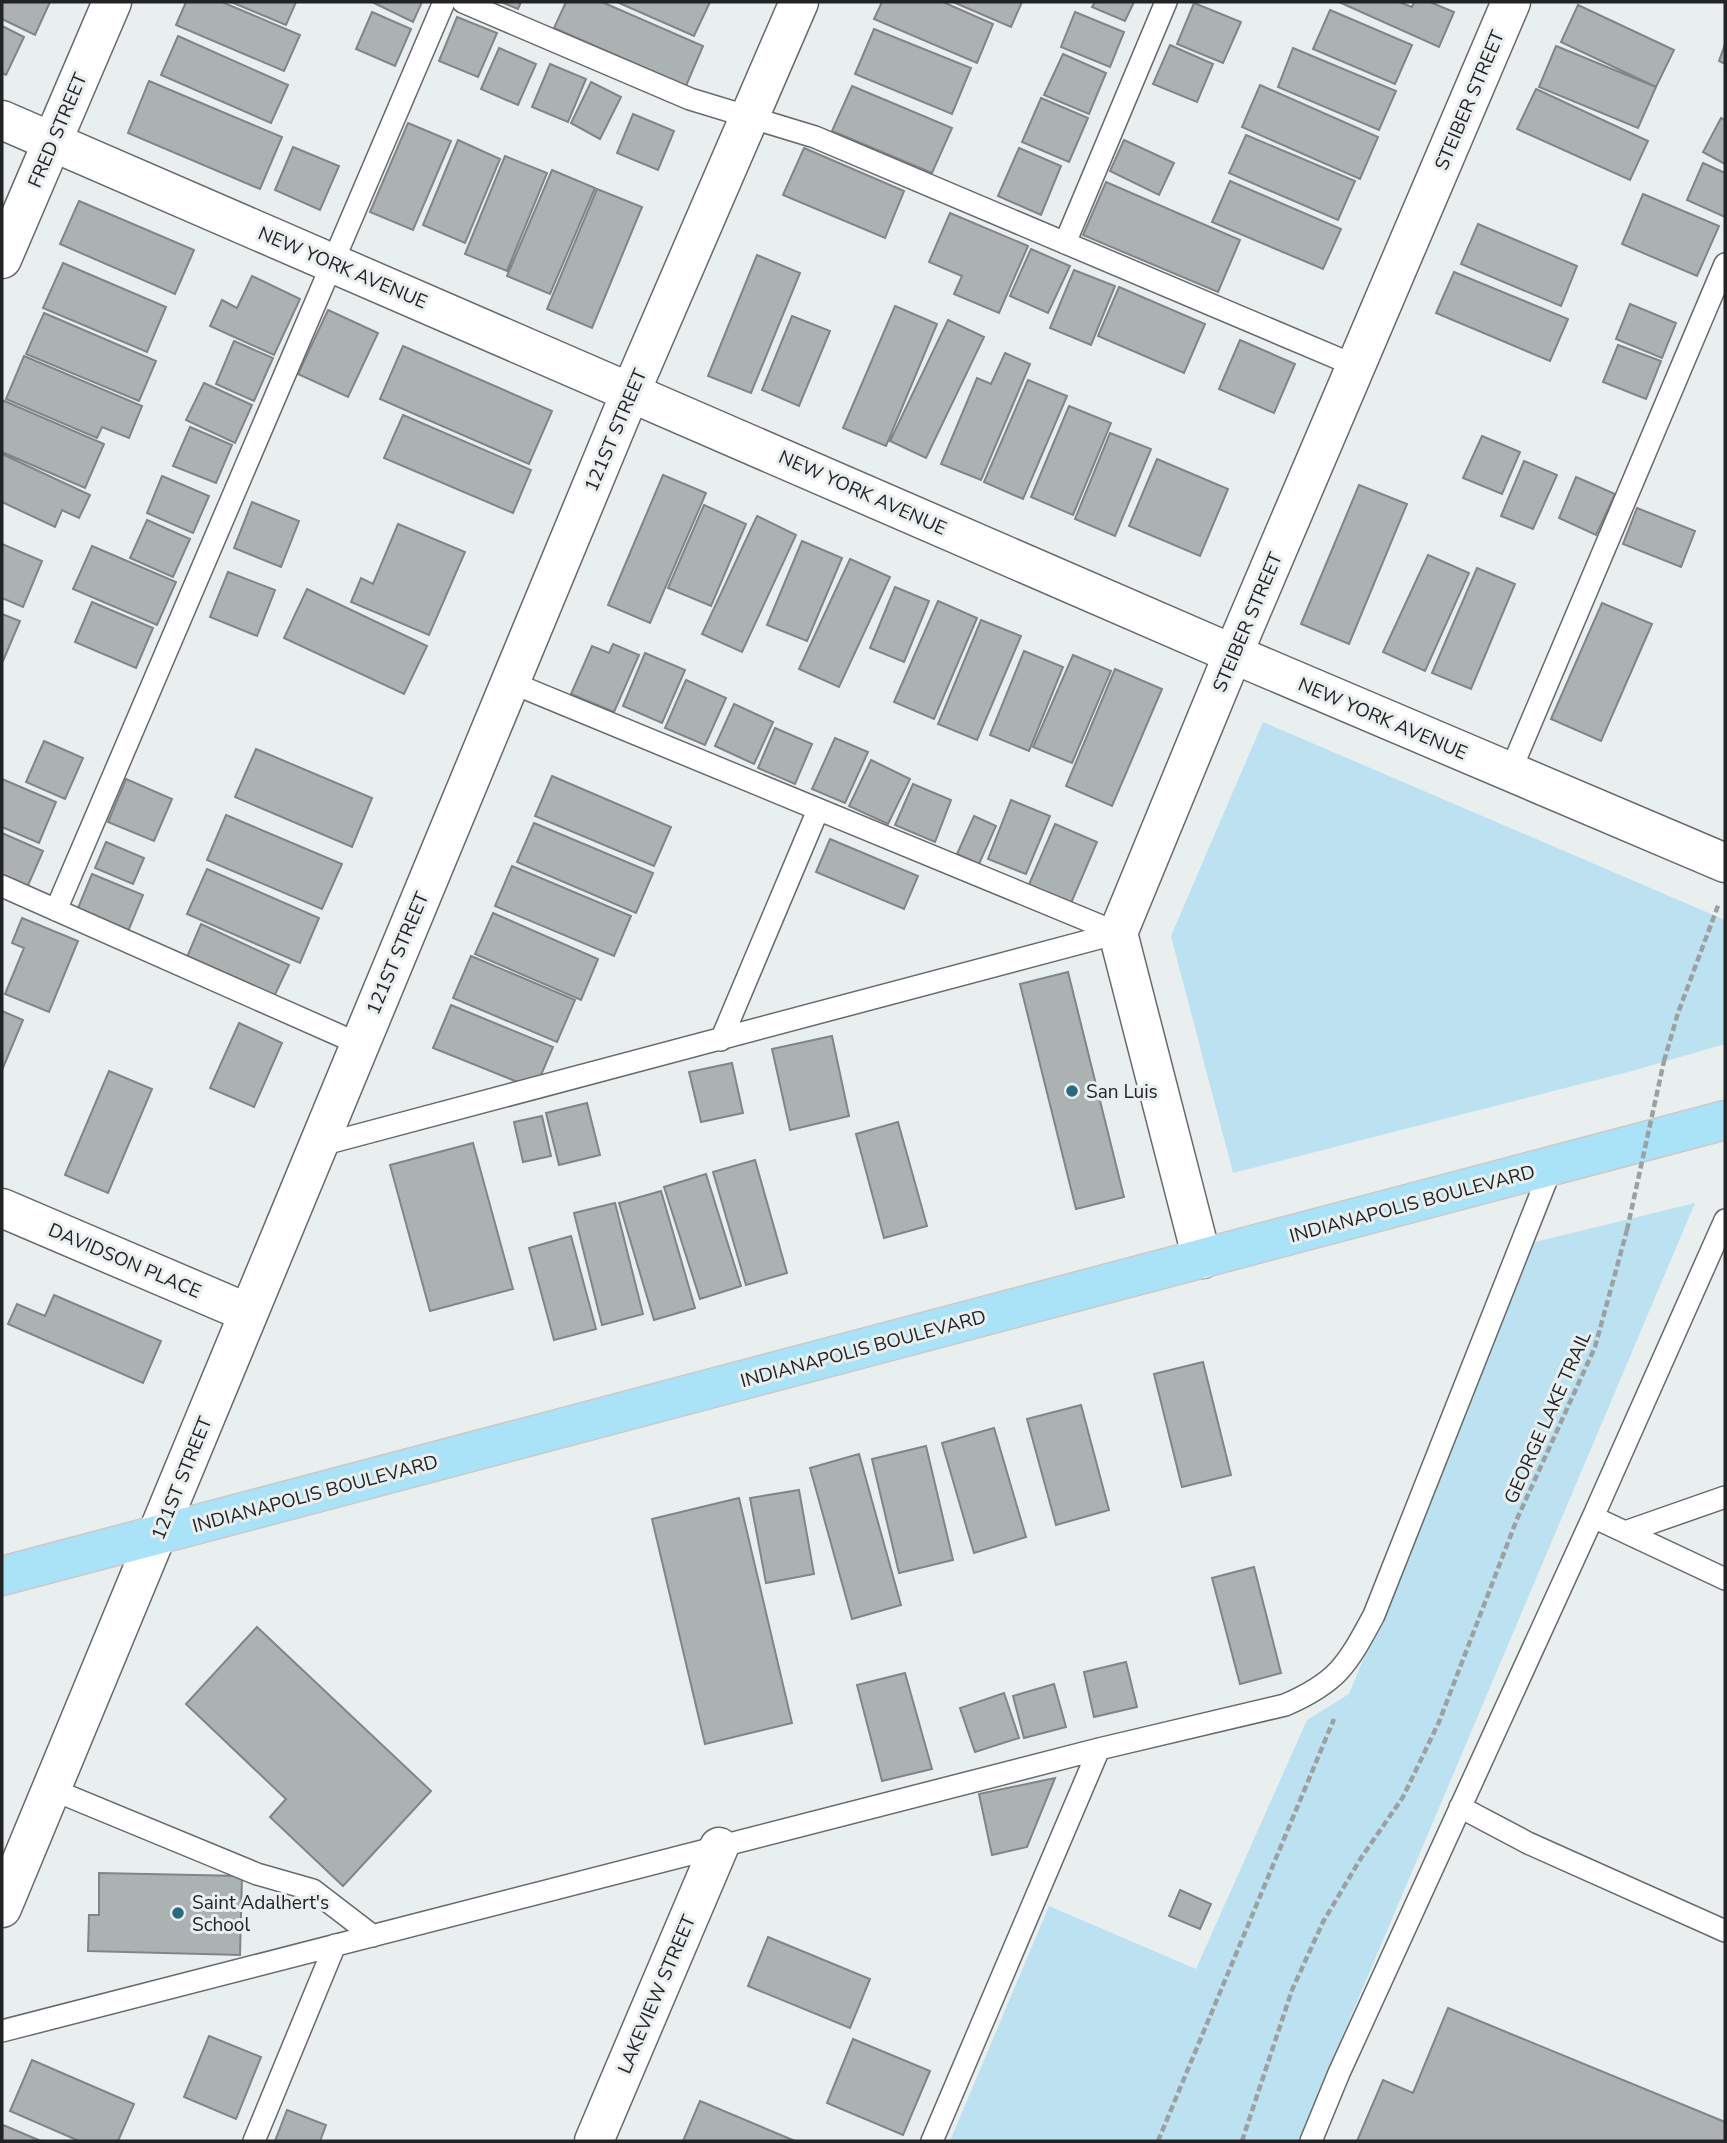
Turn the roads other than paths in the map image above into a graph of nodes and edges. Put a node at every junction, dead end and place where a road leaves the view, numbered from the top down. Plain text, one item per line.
1 (112, 2) edge
2 (444, 2) edge
3 (463, 2) edge
4 (799, 2) edge
5 (1166, 2) edge
6 (1511, 2) edge
7 (750, 117) junction
8 (2, 120) edge
9 (53, 142) junction
10 (1065, 243) junction
11 (2, 259) edge
12 (333, 263) junction
13 (1725, 264) edge
14 (1356, 366) junction
15 (631, 391) junction
16 (1233, 654) junction
17 (510, 682) junction
18 (1510, 772) junction
19 (818, 810) junction
20 (1725, 863) edge
21 (2, 886) edge
22 (56, 910) junction
23 (1118, 933) junction
24 (721, 1040) junction
25 (359, 1044) junction
26 (1725, 1120) edge
27 (317, 1146) junction
28 (1552, 1166) junction
29 (2, 1208) edge
30 (1725, 1220) edge
31 (1202, 1259) junction
32 (248, 1313) junction
33 (1725, 1497) edge
34 (1593, 1517) junction
35 (1625, 1532) junction
36 (158, 1535) junction
37 (2, 1576) edge
38 (1725, 1579) edge
39 (1099, 1749) junction
40 (51, 1789) junction
41 (1460, 1807) junction
42 (719, 1847) junction
43 (2, 1908) edge
44 (1725, 1931) edge
45 (373, 1936) junction
46 (335, 1945) junction
47 (2, 2031) edge
48 (254, 2141) edge
49 (594, 2141) edge
50 (932, 2141) edge
51 (1311, 2141) edge

1 - 9 street, FRED STREET
2 - 12 lane
3 - 7 lane
4 - 7 street, 121ST STREET
5 - 10 lane
6 - 14 street, STEIBER STREET
7 - 10 lane
7 - 15 street, 121ST STREET
8 - 9 street, NEW YORK AVENUE
9 - 11 street, FRED STREET
9 - 12 street, NEW YORK AVENUE
10 - 14 lane
12 - 15 street, NEW YORK AVENUE
12 - 22 lane
13 - 18 lane
14 - 16 street, STEIBER STREET
15 - 16 street, NEW YORK AVENUE
15 - 17 street, 121ST STREET
16 - 18 street, NEW YORK AVENUE
16 - 23 street, STEIBER STREET
17 - 19 lane
17 - 25 street, 121ST STREET
18 - 20 street, NEW YORK AVENUE
19 - 23 lane
19 - 24 lane
21 - 22 lane
22 - 25 lane
23 - 24 lane
23 - 31 street
24 - 27 lane
25 - 27 street, 121ST STREET
26 - 28 main road, INDIANAPOLIS BOULEVARD
27 - 32 street, 121ST STREET
28 - 31 main road, INDIANAPOLIS BOULEVARD
28 - 39 lane
29 - 32 street, DAVIDSON PLACE
30 - 34 lane
31 - 36 main road, INDIANAPOLIS BOULEVARD
32 - 36 street, 121ST STREET
33 - 35 lane
34 - 35 lane
34 - 41 lane
35 - 38 lane
36 - 37 main road, INDIANAPOLIS BOULEVARD
36 - 40 street, 121ST STREET
39 - 42 lane
39 - 50 lane
40 - 43 street, 121ST STREET
40 - 45 lane
41 - 44 lane
41 - 51 lane
42 - 45 lane
42 - 49 street, LAKEVIEW STREET
45 - 46 lane
46 - 47 lane
46 - 48 lane

